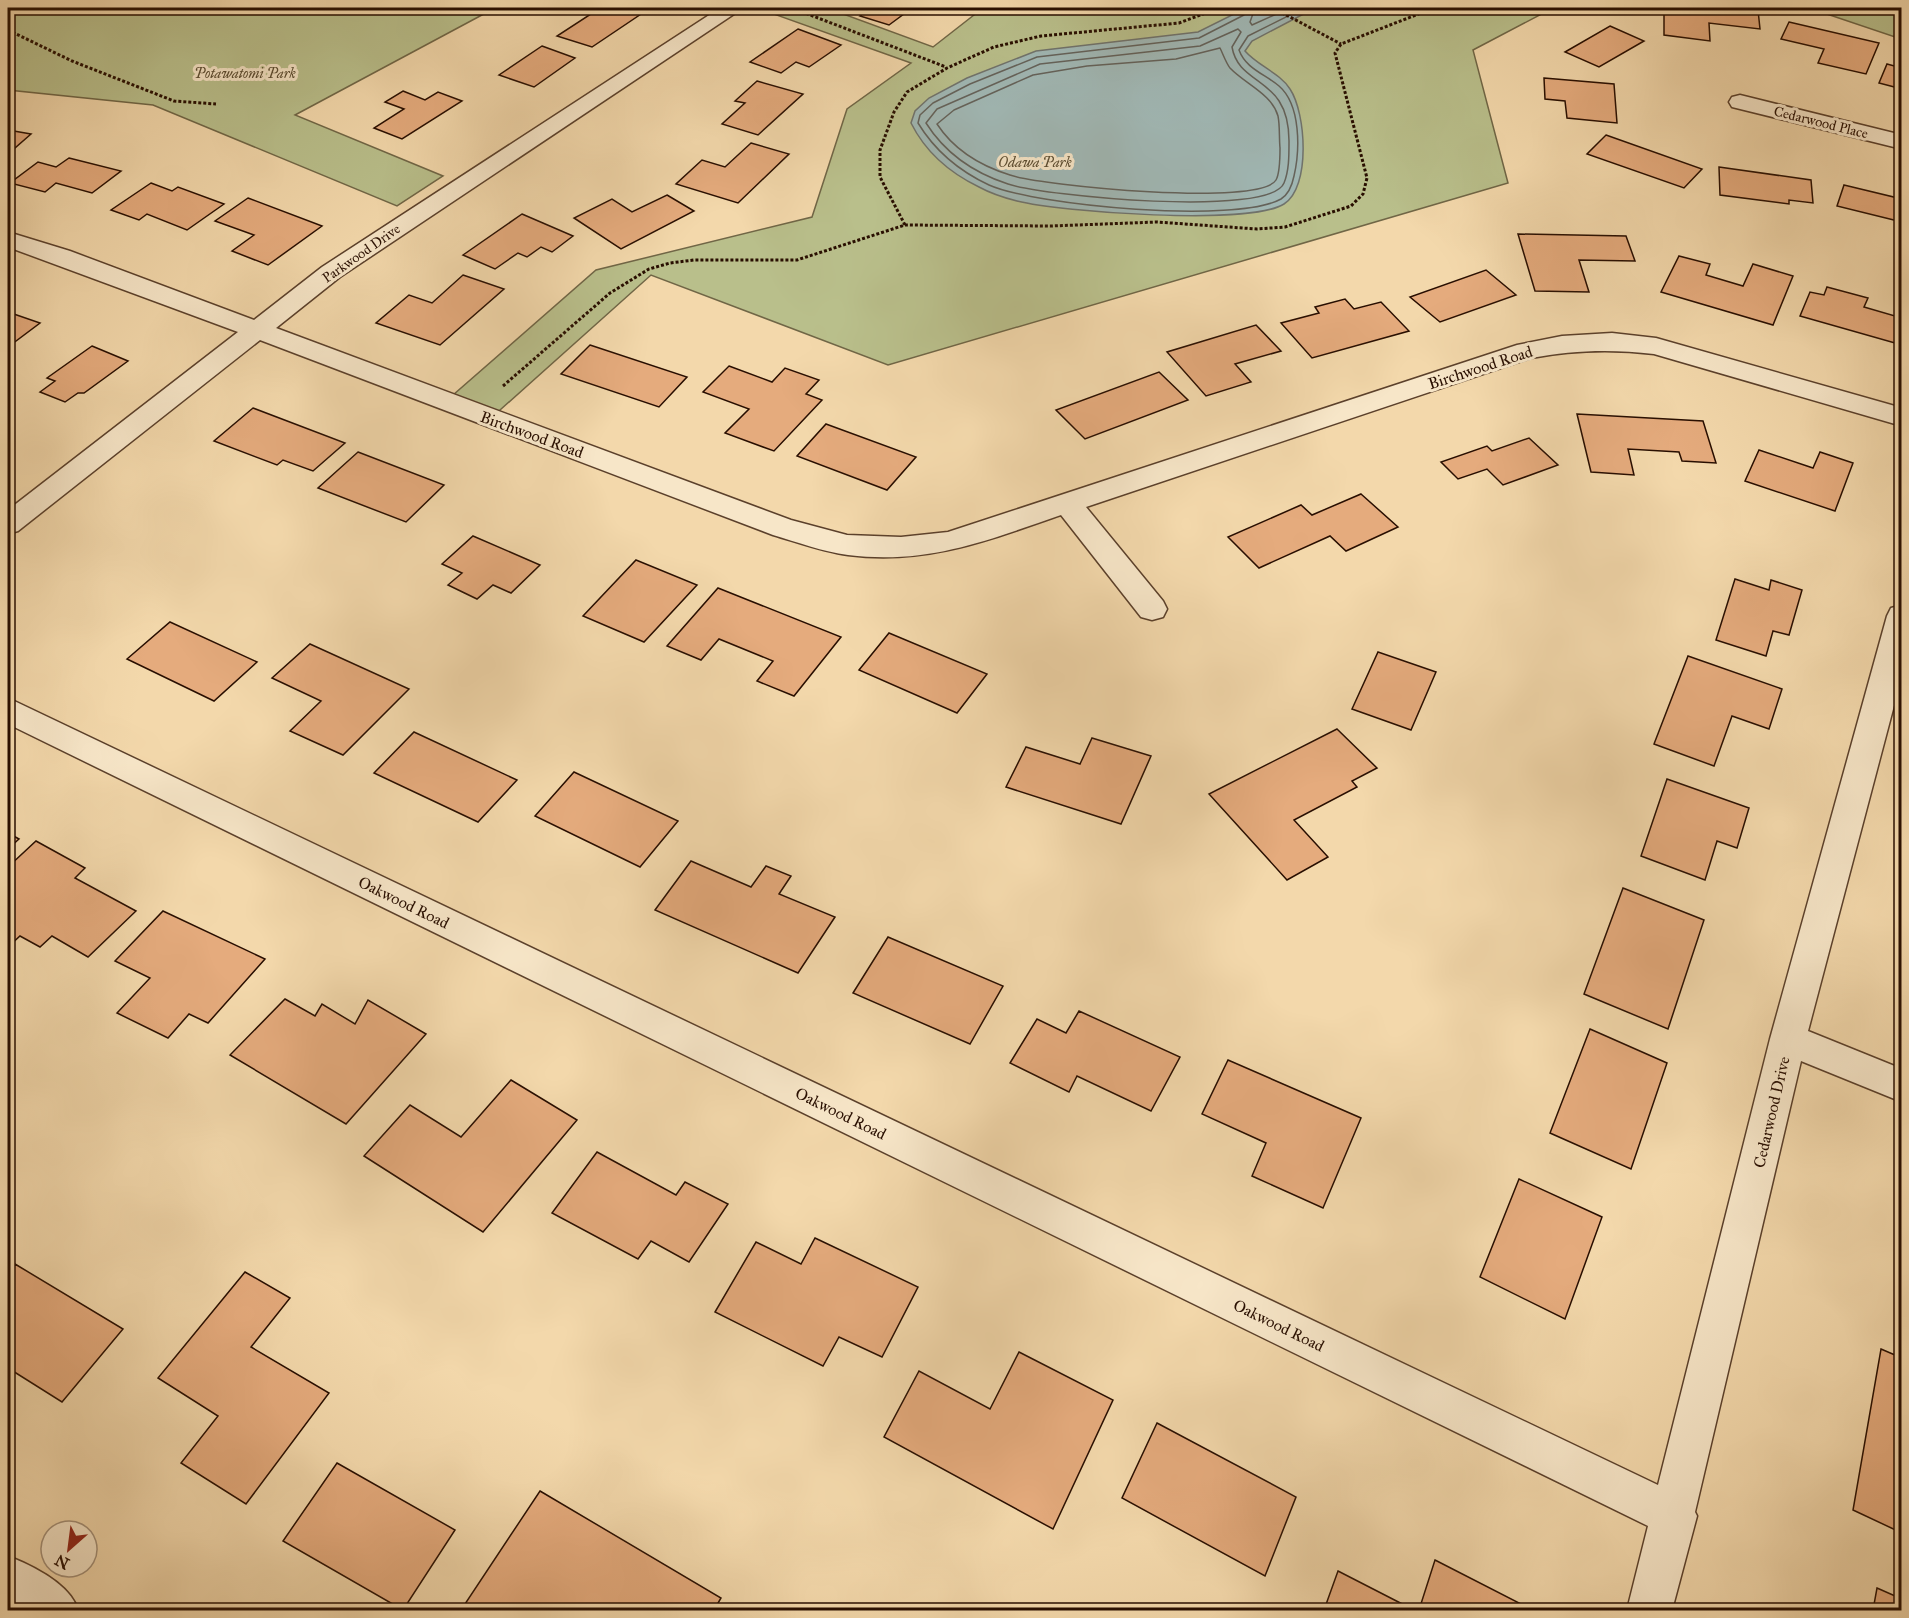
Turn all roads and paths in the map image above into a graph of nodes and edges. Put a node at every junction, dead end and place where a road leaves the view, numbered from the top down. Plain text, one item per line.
1 (733, 8) edge
2 (792, 8) edge
3 (1219, 8) edge
4 (1273, 8) edge
5 (1434, 8) edge
6 (1881, 8) edge
7 (1902, 13) edge
8 (8, 30) edge
9 (1341, 44) junction
10 (947, 68) junction
11 (1740, 102) dead end
12 (216, 104) dead end
13 (565, 117) junction
14 (594, 130) dead end
15 (1902, 142) edge
16 (905, 225) junction
17 (8, 239) edge
18 (256, 331) junction
19 (473, 412) junction
20 (1902, 417) edge
21 (1066, 502) junction
22 (8, 524) edge
23 (1152, 609) dead end
24 (1902, 616) edge
25 (8, 710) edge
26 (1788, 1039) junction
27 (1902, 1086) edge
28 (1675, 1516) junction
29 (8, 1578) edge
30 (56, 1611) edge
31 (1650, 1611) edge

1 - 13 street, Parkwood Drive
2 - 10 path
3 - 10 path
4 - 9 path
5 - 9 path
6 - 7 path
8 - 12 path
9 - 16 path
10 - 16 path
11 - 15 street, Cedarwood Place
13 - 14 street
13 - 18 street, Parkwood Drive
16 - 19 path
17 - 18 street, Birchwood Road
18 - 19 street, Birchwood Road
18 - 22 street, Parkwood Drive
19 - 21 street, Birchwood Road
20 - 21 street, Birchwood Road
21 - 23 street
24 - 26 street, Cedarwood Drive
25 - 28 street, Oakwood Road
26 - 27 street
26 - 28 street, Cedarwood Drive
28 - 31 street, Cedarwood Drive
29 - 30 street

